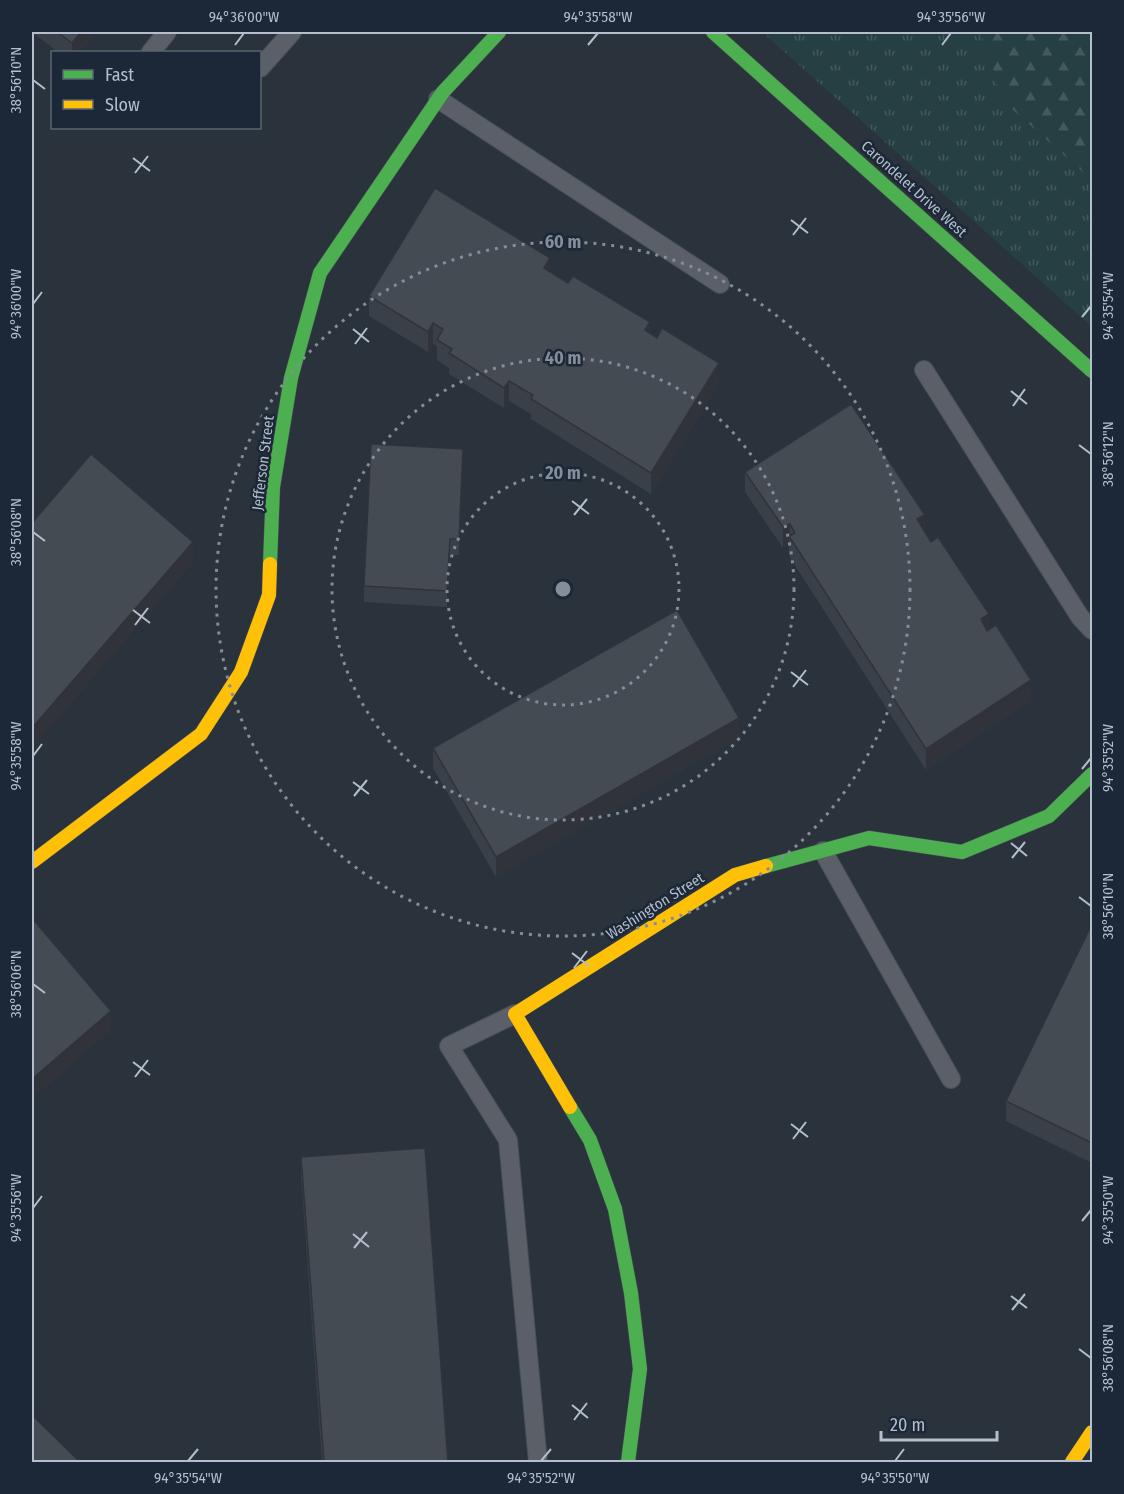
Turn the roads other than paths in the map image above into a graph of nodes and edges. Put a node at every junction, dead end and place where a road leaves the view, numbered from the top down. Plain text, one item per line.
1 (168, 32) edge
2 (292, 32) edge
3 (499, 32) edge
4 (713, 32) edge
5 (152, 51) edge
6 (261, 67) edge
7 (438, 99) junction
8 (720, 284) dead end
9 (924, 370) dead end
10 (1092, 371) edge
11 (1092, 630) edge
12 (1092, 774) edge
13 (823, 851) junction
14 (32, 862) edge
15 (515, 1014) junction
16 (951, 1079) dead end
17 (1092, 1432) edge
18 (538, 1462) edge
19 (628, 1462) edge
20 (1072, 1462) edge

1 - 5 lane
2 - 6 lane
3 - 7 street, Jefferson Street
4 - 10 street, Carondelet Drive West
7 - 8 lane
7 - 14 street, Jefferson Street
9 - 11 lane
12 - 13 street, Washington Street
13 - 15 street, Washington Street
13 - 16 lane
15 - 18 lane
15 - 19 street
17 - 20 street

